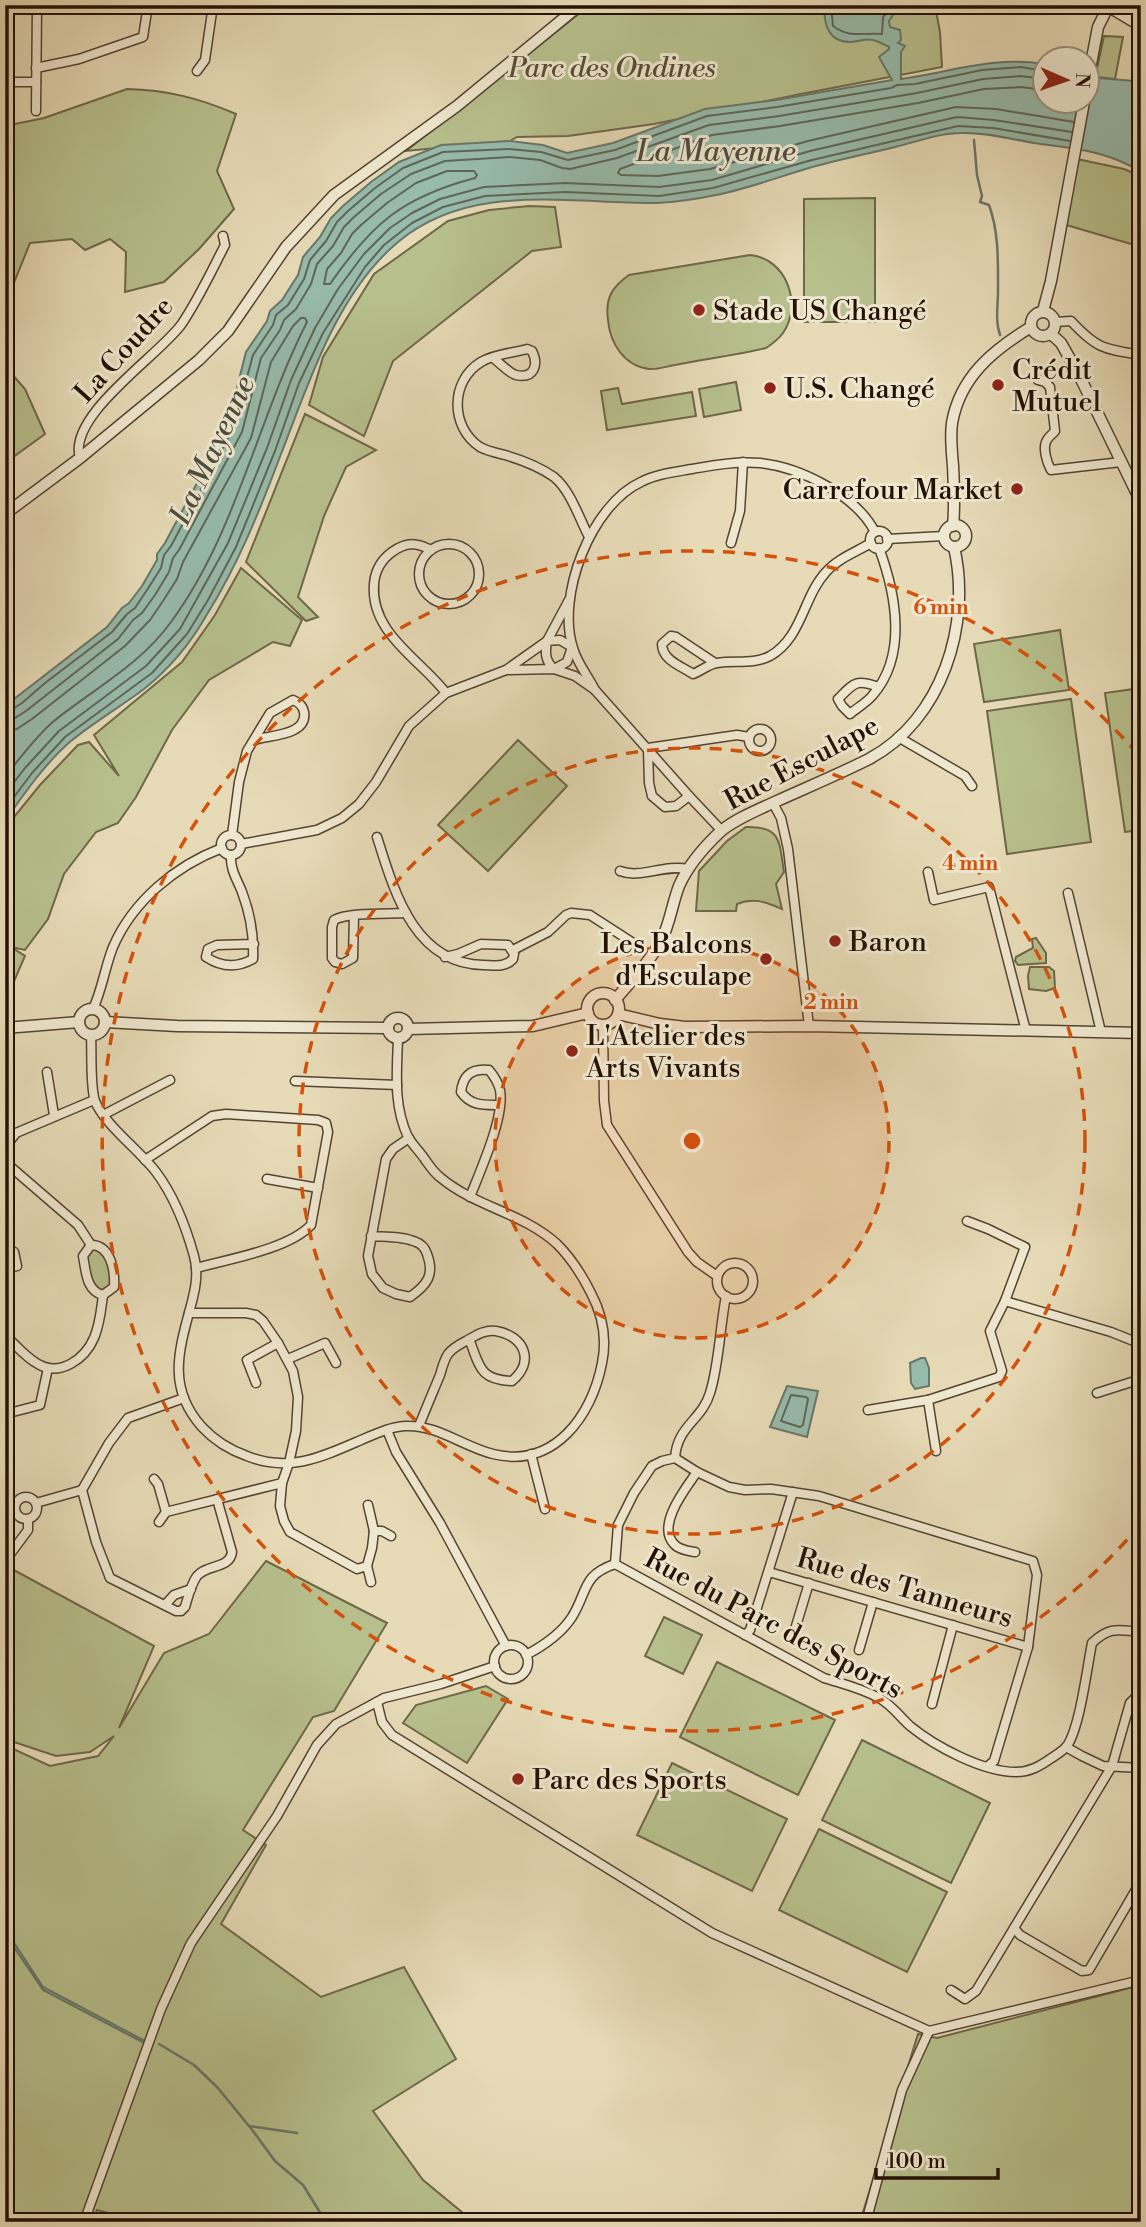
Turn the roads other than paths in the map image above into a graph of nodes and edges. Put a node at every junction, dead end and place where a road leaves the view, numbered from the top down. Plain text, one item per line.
1 (37, 5) edge
2 (148, 5) edge
3 (213, 5) edge
4 (580, 5) edge
5 (1114, 8) edge
6 (1103, 10) edge
7 (1141, 26) edge
8 (1095, 46) edge
9 (36, 68) junction
10 (197, 71) dead end
11 (5, 82) edge
12 (36, 82) junction
13 (36, 111) dead end
14 (1081, 116) edge
15 (223, 236) dead end
16 (1043, 312) junction
17 (1055, 322) junction
18 (1031, 327) junction
19 (1051, 334) junction
20 (1141, 355) edge
21 (493, 358) junction
22 (1038, 380) dead end
23 (80, 458) junction
24 (743, 462) junction
25 (1121, 462) junction
26 (1141, 502) edge
27 (5, 513) edge
28 (953, 526) junction
29 (875, 532) junction
30 (944, 536) junction
31 (589, 537) junction
32 (887, 539) junction
33 (731, 543) dead end
34 (871, 543) junction
35 (954, 547) junction
36 (880, 548) junction
37 (431, 550) junction
38 (569, 599) junction
39 (547, 641) junction
40 (572, 647) junction
41 (715, 663) junction
42 (554, 669) junction
43 (506, 670) junction
44 (879, 687) junction
45 (595, 690) junction
46 (446, 693) junction
47 (749, 737) dead end
48 (898, 737) junction
49 (255, 740) junction
50 (648, 748) junction
51 (664, 768) junction
52 (649, 783) junction
53 (972, 786) dead end
54 (689, 796) junction
55 (773, 803) junction
56 (722, 831) junction
57 (233, 835) junction
58 (377, 836) dead end
59 (241, 844) junction
60 (222, 848) junction
61 (231, 855) junction
62 (688, 869) junction
63 (620, 872) dead end
64 (928, 872) dead end
65 (1068, 893) dead end
66 (406, 914) junction
67 (354, 916) junction
68 (254, 944) junction
69 (641, 948) dead end
70 (513, 950) junction
71 (445, 957) junction
72 (615, 1000) junction
73 (93, 1009) junction
74 (587, 1013) junction
75 (618, 1014) junction
76 (79, 1022) junction
77 (105, 1022) junction
78 (603, 1025) junction
79 (808, 1026) junction
80 (5, 1028) edge
81 (388, 1028) junction
82 (408, 1028) junction
83 (1026, 1031) junction
84 (1101, 1032) junction
85 (1141, 1033) edge
86 (91, 1035) junction
87 (398, 1038) junction
88 (47, 1073) dead end
89 (170, 1080) dead end
90 (295, 1081) dead end
91 (397, 1085) junction
92 (94, 1100) junction
93 (499, 1105) junction
94 (54, 1115) junction
95 (103, 1115) junction
96 (409, 1138) junction
97 (5, 1147) edge
98 (145, 1160) junction
99 (5, 1162) edge
100 (267, 1180) dead end
101 (317, 1188) junction
102 (470, 1197) junction
103 (967, 1221) dead end
104 (371, 1236) junction
105 (92, 1245) junction
106 (14, 1252) dead end
107 (197, 1268) junction
108 (5, 1269) edge
109 (717, 1276) junction
110 (103, 1295) junction
111 (726, 1296) junction
112 (1005, 1301) junction
113 (189, 1313) junction
114 (5, 1335) edge
115 (469, 1339) junction
116 (278, 1343) junction
117 (1141, 1344) edge
118 (288, 1359) junction
119 (336, 1363) dead end
120 (48, 1368) junction
121 (1141, 1379) edge
122 (256, 1383) dead end
123 (1097, 1393) dead end
124 (184, 1398) junction
125 (928, 1400) junction
126 (868, 1410) dead end
127 (5, 1414) edge
128 (419, 1426) junction
129 (387, 1430) junction
130 (936, 1451) dead end
131 (531, 1454) junction
132 (675, 1458) junction
133 (289, 1463) junction
134 (697, 1472) junction
135 (153, 1479) dead end
136 (282, 1483) junction
137 (82, 1490) junction
138 (793, 1492) junction
139 (217, 1499) junction
140 (36, 1503) junction
141 (368, 1505) dead end
142 (545, 1509) dead end
143 (166, 1512) junction
144 (28, 1519) junction
145 (159, 1522) dead end
146 (374, 1531) junction
147 (390, 1536) dead end
148 (695, 1552) dead end
149 (5, 1561) edge
150 (615, 1564) junction
151 (367, 1566) junction
152 (769, 1572) junction
153 (371, 1582) dead end
154 (809, 1583) junction
155 (191, 1589) junction
156 (873, 1602) junction
157 (165, 1605) junction
158 (953, 1625) junction
159 (1141, 1632) edge
160 (745, 1636) junction
161 (793, 1636) dead end
162 (506, 1646) junction
163 (1028, 1647) junction
164 (859, 1650) dead end
165 (526, 1655) junction
166 (495, 1666) junction
167 (1141, 1692) edge
168 (377, 1702) junction
169 (932, 1704) dead end
170 (1066, 1747) junction
171 (988, 1766) junction
172 (1112, 1766) junction
173 (1141, 1768) edge
174 (1141, 1881) edge
175 (1014, 1928) junction
176 (1141, 1980) edge
177 (951, 1990) dead end
178 (929, 2031) junction
179 (84, 2222) edge
180 (866, 2222) edge

1 - 9 street
2 - 9 street
3 - 10 street
4 - 23 street
5 - 6 street
5 - 7 street
6 - 8 street
9 - 12 street
11 - 12 street
12 - 13 street
14 - 16 street
15 - 23 street, La Coudre
16 - 17 street
16 - 18 street
17 - 19 street
17 - 20 street
18 - 19 street
18 - 28 street
19 - 25 street
21 - 21 street
21 - 31 street
22 - 25 street
23 - 27 street
24 - 29 street
24 - 31 street
24 - 33 street
25 - 26 street
28 - 30 street
28 - 35 street
29 - 32 street
29 - 34 street
30 - 32 street
30 - 35 street
31 - 38 street
32 - 36 street
34 - 36 street
34 - 41 street
35 - 48 street, Rue Esculape
36 - 44 street
37 - 37 street
37 - 46 street
38 - 39 street
38 - 40 street
39 - 40 street
39 - 42 street
39 - 43 street
40 - 42 street
40 - 45 street
41 - 41 street
42 - 43 street
42 - 45 street
43 - 46 street
44 - 44 street
45 - 50 street
46 - 59 street
47 - 50 street
48 - 53 street
48 - 55 street, Rue Esculape
49 - 49 street
49 - 57 street
50 - 51 street
50 - 52 street
51 - 52 street
51 - 54 street
52 - 54 street
54 - 56 street
55 - 56 street, Rue Esculape
55 - 79 street
56 - 62 street, Rue Esculape
57 - 59 street
57 - 60 street
58 - 66 street
59 - 61 street
60 - 61 street
60 - 73 street
61 - 68 street
62 - 63 street
62 - 72 street, Rue Esculape
64 - 83 street
65 - 84 street
66 - 67 street
66 - 71 street
67 - 67 street
68 - 68 street
69 - 70 street
70 - 71 street
70 - 71 street
72 - 74 street
72 - 75 street
73 - 76 street
73 - 77 street
74 - 78 street
74 - 82 street
75 - 78 street
75 - 79 street
76 - 80 street
76 - 86 street
77 - 81 street
77 - 86 street
78 - 109 street
79 - 83 street
81 - 82 street
81 - 87 street
82 - 87 street
83 - 84 street
84 - 85 street
86 - 92 street
87 - 91 street
88 - 94 street
89 - 95 street
90 - 91 street
91 - 96 street
92 - 94 street
92 - 95 street
93 - 93 street
93 - 102 street
94 - 97 street
95 - 98 street
96 - 102 street
96 - 104 street
98 - 101 street
98 - 107 street
99 - 105 street
100 - 101 street
101 - 107 street
102 - 131 street
103 - 112 street
104 - 104 street
105 - 110 street
105 - 110 street
106 - 108 street
107 - 113 street
109 - 111 street
109 - 111 street
110 - 120 street
111 - 132 street
112 - 117 street
112 - 125 street
113 - 116 street
113 - 124 street
114 - 120 street
115 - 115 street
115 - 128 street
116 - 118 street
116 - 122 street
118 - 119 street
118 - 133 street
120 - 127 street
121 - 123 street
124 - 133 street
124 - 137 street
125 - 126 street
125 - 130 street
128 - 129 street
128 - 131 street
129 - 133 street
129 - 162 street
131 - 142 street
132 - 134 street
132 - 150 street
133 - 136 street
134 - 138 street
134 - 148 street
135 - 143 street
136 - 139 street
136 - 151 street
137 - 140 street
137 - 157 street
138 - 152 street
138 - 163 street
139 - 143 street
139 - 155 street
140 - 144 street
140 - 144 street
141 - 146 street
143 - 145 street
144 - 149 street
146 - 147 street
146 - 151 street
150 - 160 street, Rue du Parc des Sports
150 - 165 street
151 - 153 street
152 - 154 street, Rue des Tanneurs
152 - 160 street
154 - 156 street, Rue des Tanneurs
154 - 161 street
155 - 157 street
155 - 157 street
156 - 158 street, Rue des Tanneurs
156 - 164 street
158 - 163 street, Rue des Tanneurs
158 - 169 street
159 - 170 street
160 - 171 street, Rue du Parc des Sports
162 - 165 street
162 - 166 street
163 - 171 street
165 - 166 street
166 - 168 street
167 - 172 street
168 - 178 street
168 - 179 street
170 - 171 street, Rue du Parc des Sports
170 - 172 street
172 - 173 street
172 - 175 street
174 - 175 street
175 - 177 street
176 - 178 street
178 - 180 street

